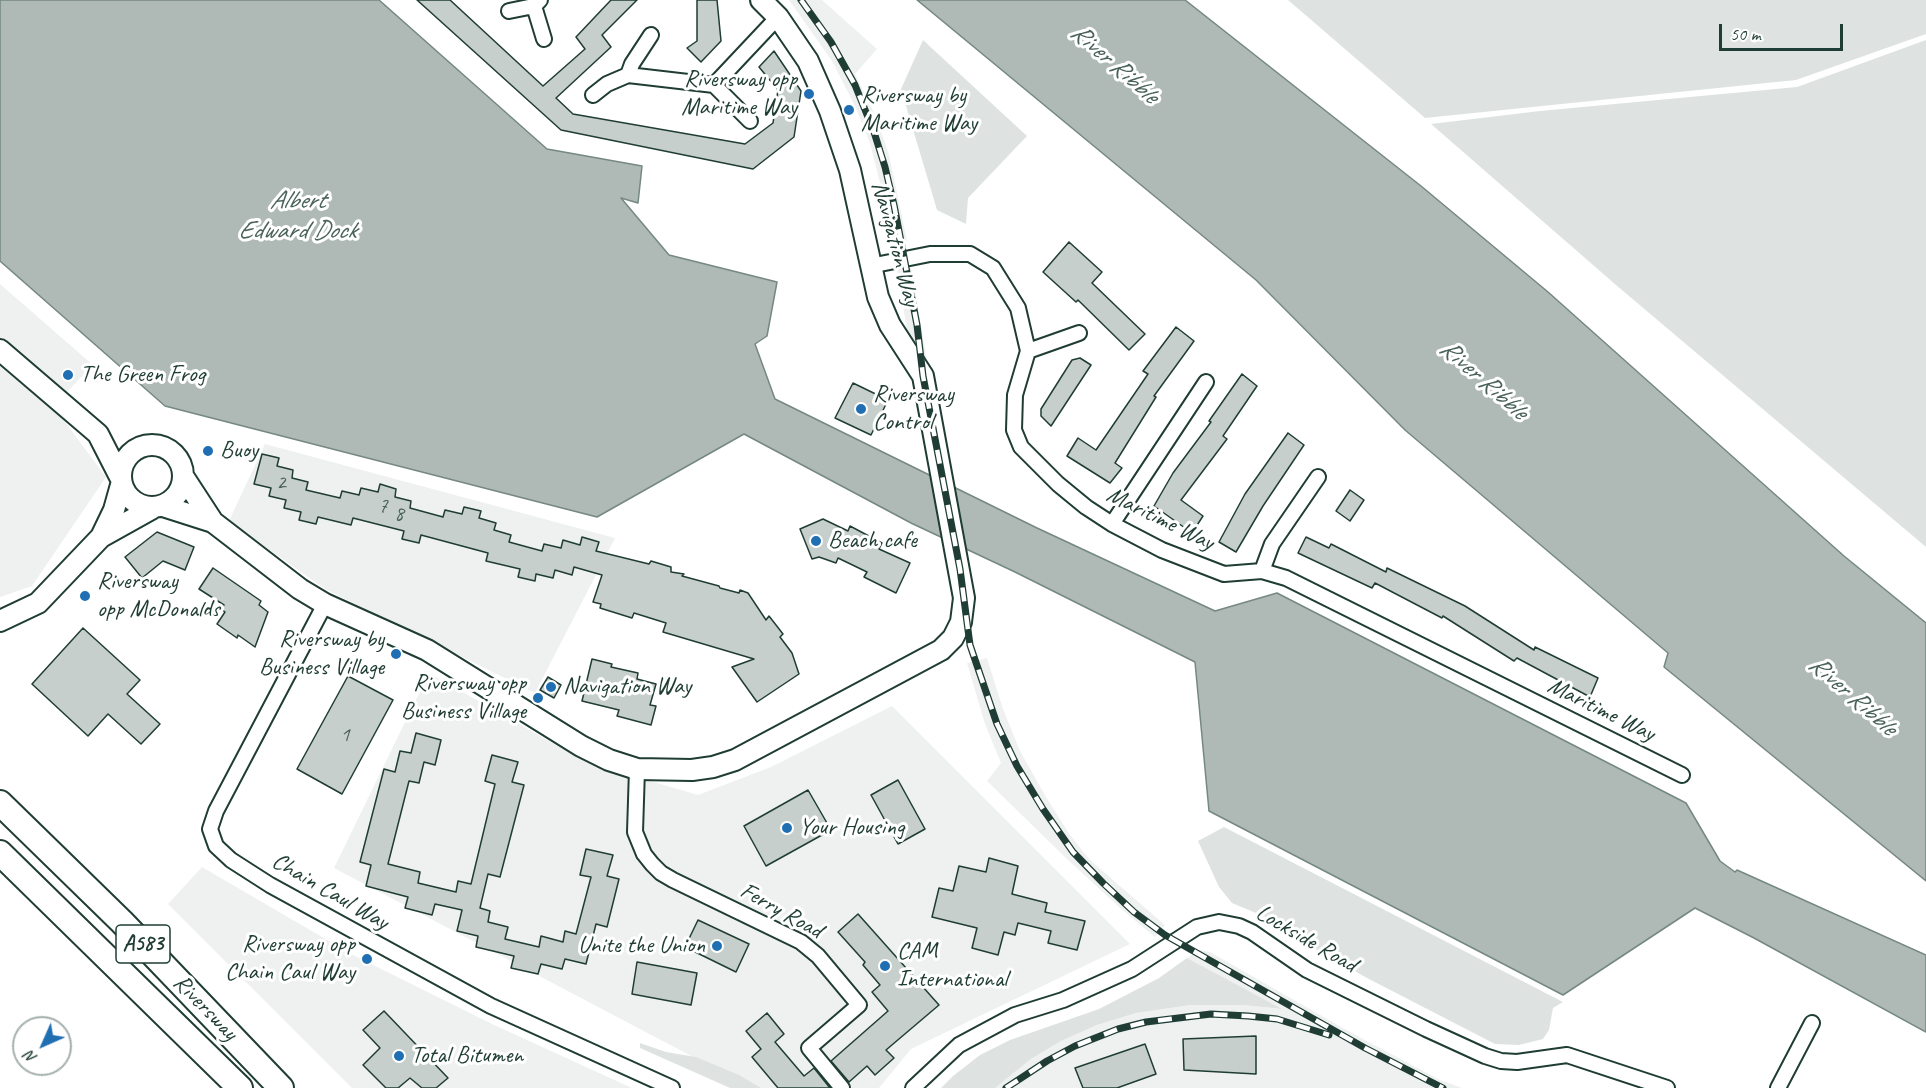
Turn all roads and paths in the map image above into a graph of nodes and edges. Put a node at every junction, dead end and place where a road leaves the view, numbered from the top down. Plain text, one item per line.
1 (761, 0) edge
2 (537, 3) edge
3 (509, 11) dead end
4 (778, 17) junction
5 (651, 35) dead end
6 (544, 39) dead end
7 (628, 75) junction
8 (714, 85) junction
9 (593, 95) dead end
10 (750, 121) dead end
11 (870, 266) junction
12 (1079, 333) dead end
13 (0, 350) edge
14 (1028, 351) junction
15 (1206, 382) dead end
16 (98, 434) junction
17 (145, 445) junction
18 (183, 476) junction
19 (1318, 477) dead end
20 (121, 481) junction
21 (158, 507) junction
22 (213, 522) junction
23 (1112, 524) junction
24 (101, 537) junction
25 (1262, 571) junction
26 (325, 603) junction
27 (4, 621) edge
28 (637, 769) junction
29 (1682, 775) dead end
30 (0, 803) edge
31 (1, 853) edge
32 (1812, 1023) dead end
33 (240, 1088) edge
34 (281, 1088) edge
35 (672, 1088) edge
36 (842, 1088) edge
37 (913, 1088) edge
38 (1667, 1088) edge
39 (1778, 1088) edge

1 - 4 street, Navigation Way
2 - 3 street
2 - 6 street
4 - 8 street
4 - 11 street, Navigation Way
5 - 7 street
7 - 8 street
7 - 9 street
8 - 10 street
11 - 14 street, Maritime Way
11 - 28 street, Navigation Way
12 - 14 street
13 - 16 street
14 - 23 street, Maritime Way
15 - 23 street
16 - 17 street
16 - 20 street
17 - 18 street
17 - 20 street
18 - 21 street
18 - 22 street, Navigation Way
19 - 25 street
20 - 21 street
20 - 24 street
21 - 22 street, Navigation Way
21 - 24 street
22 - 26 street, Navigation Way
23 - 25 street, Maritime Way
24 - 27 street
25 - 29 street, Maritime Way
26 - 28 street, Navigation Way
26 - 35 street, Chain Caul Way
28 - 36 street, Ferry Road
30 - 34 highway, Riversway / A583
31 - 33 highway, Riversway / A583
32 - 39 street
37 - 38 street, Lockside Road

